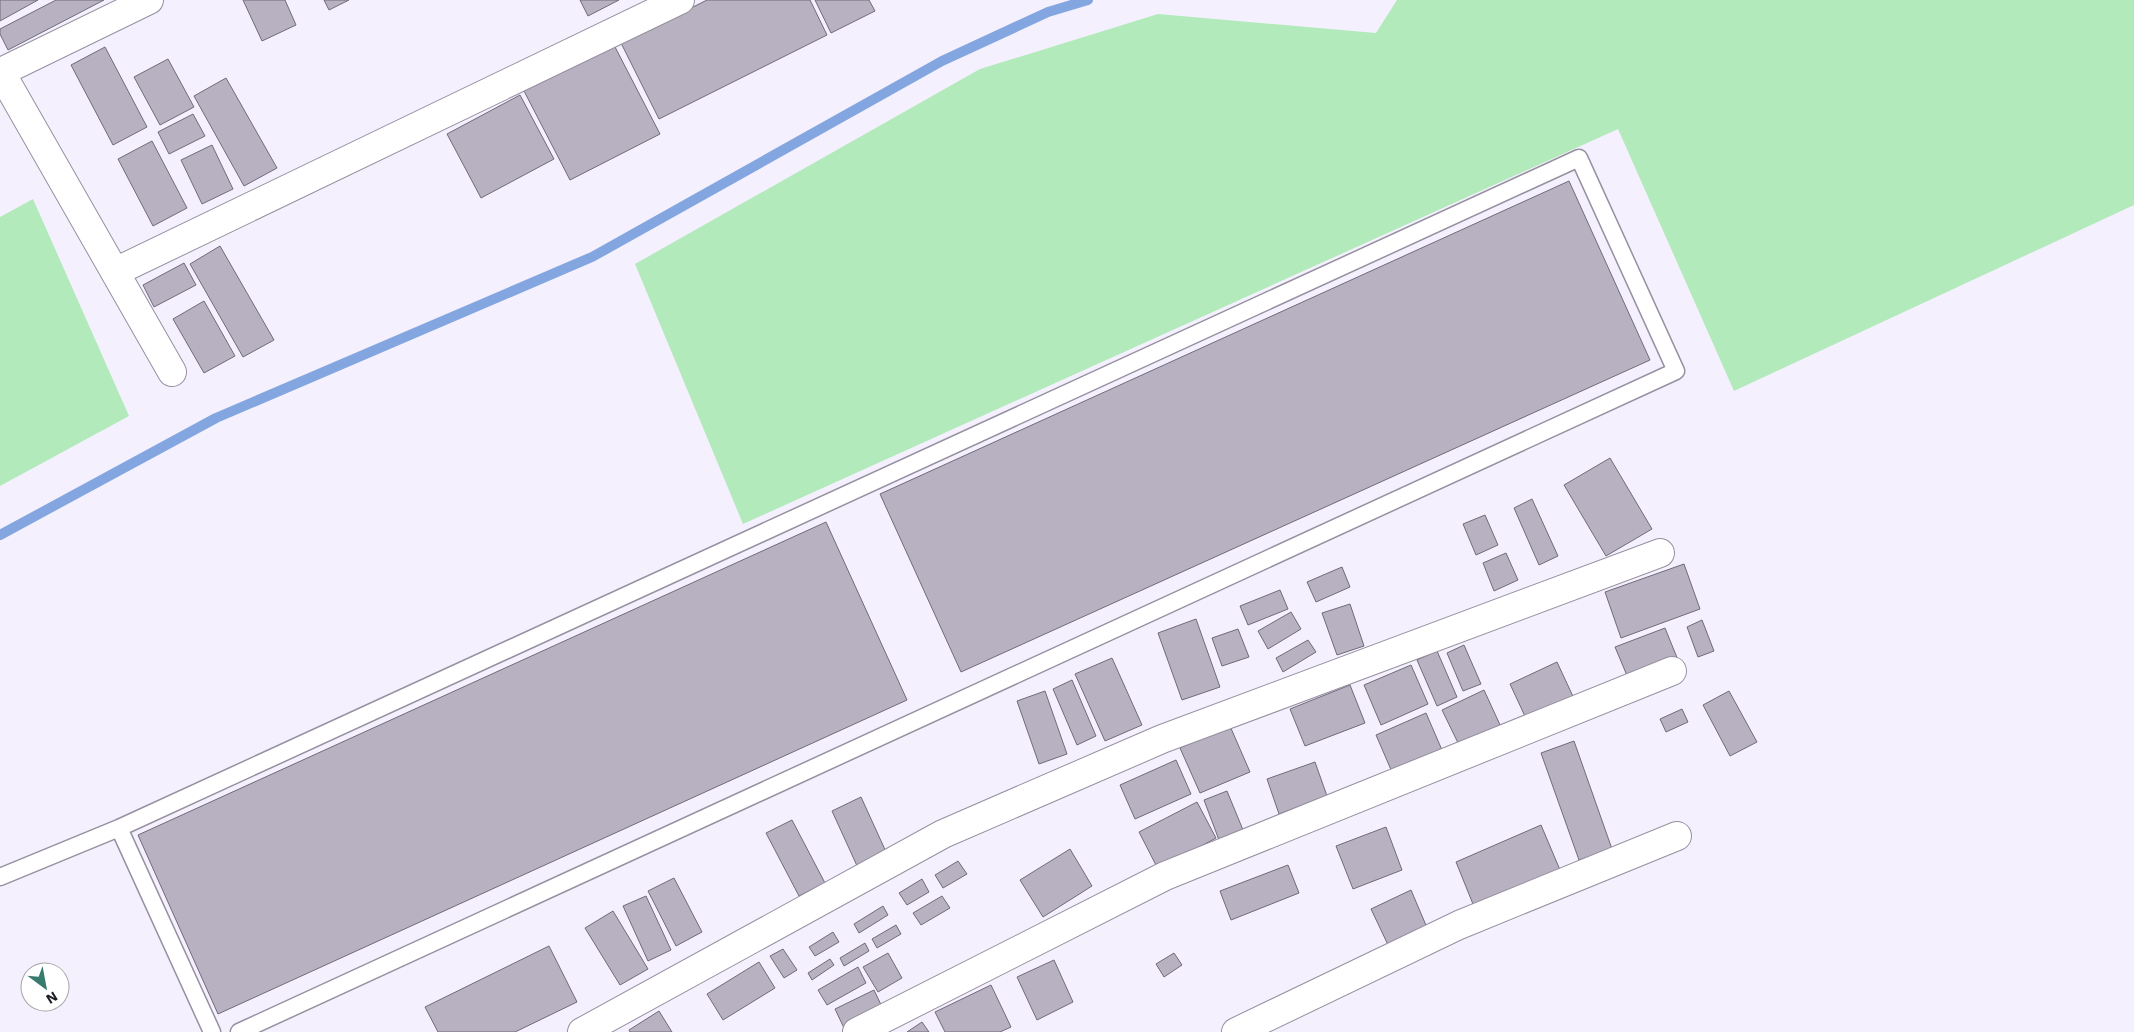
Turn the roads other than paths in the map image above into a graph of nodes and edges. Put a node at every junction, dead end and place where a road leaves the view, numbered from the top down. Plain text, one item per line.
1 (149, 0) edge
2 (680, 0) edge
3 (1, 71) edge
4 (115, 272) junction
5 (172, 372) dead end
6 (1660, 553) dead end
7 (1672, 672) dead end
8 (119, 828) junction
9 (1677, 836) dead end
10 (0, 877) edge
11 (212, 1032) edge
12 (238, 1032) edge
13 (582, 1032) edge
14 (857, 1032) edge
15 (1236, 1032) edge

1 - 3 street
2 - 4 street
3 - 4 street
4 - 5 street
6 - 13 street
7 - 14 street
8 - 10 lane
8 - 11 lane
8 - 12 lane
9 - 15 street

